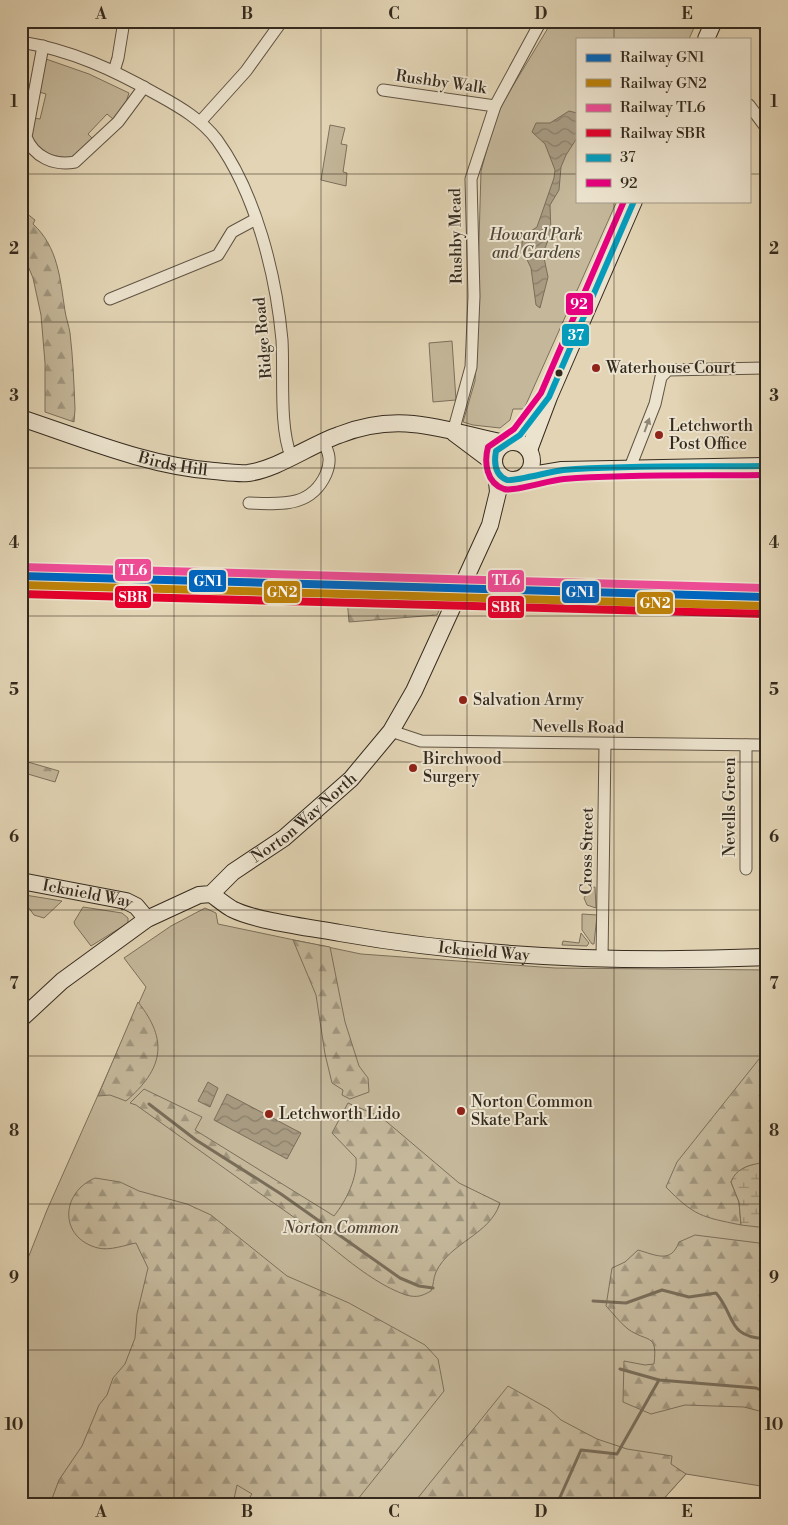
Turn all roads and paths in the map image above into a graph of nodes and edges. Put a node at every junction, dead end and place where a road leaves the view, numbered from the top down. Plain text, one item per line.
1 (124, 21) edge
2 (282, 21) edge
3 (540, 21) edge
4 (714, 21) edge
5 (759, 21) edge
6 (767, 28) edge
7 (706, 38) edge
8 (21, 42) edge
9 (43, 46) junction
10 (114, 71) junction
11 (144, 87) junction
12 (383, 90) dead end
13 (495, 106) junction
14 (750, 106) edge
15 (200, 122) junction
16 (767, 129) edge
17 (767, 166) edge
18 (767, 178) edge
19 (634, 202) edge
20 (256, 219) junction
21 (110, 298) dead end
22 (767, 368) edge
23 (549, 397) junction
24 (21, 418) edge
25 (452, 432) junction
26 (323, 442) junction
27 (508, 442) junction
28 (531, 453) junction
29 (292, 456) junction
30 (494, 466) junction
31 (767, 466) edge
32 (562, 470) junction
33 (629, 470) junction
34 (523, 478) junction
35 (249, 503) dead end
36 (490, 525) junction
37 (391, 731) junction
38 (605, 744) junction
39 (746, 745) junction
40 (767, 745) edge
41 (746, 869) dead end
42 (21, 881) edge
43 (211, 894) junction
44 (147, 919) junction
45 (767, 957) edge
46 (602, 959) junction
47 (21, 1019) edge

1 - 10 street
2 - 15 street
3 - 13 street, Rushby Mead
4 - 7 street
5 - 6 street
8 - 9 street, Ridge Road
9 - 10 street, Ridge Road
9 - 11 street
10 - 11 street, Ridge Road
11 - 15 street, Ridge Road
12 - 13 street, Rushby Walk
13 - 25 street, Rushby Mead
14 - 16 street
15 - 20 street, Ridge Road
17 - 18 street
19 - 23 street
20 - 21 street
20 - 29 street, Ridge Road
33 -> 22 street
23 - 27 street
23 - 28 street
24 - 29 street, Birds Hill
25 - 26 street, Birds Hill
25 - 27 street, Birds Hill
25 - 30 street, Birds Hill
26 - 29 street, Birds Hill
26 - 35 street
27 - 28 street
27 - 30 street
28 - 32 street
28 - 34 street
30 - 34 street
30 - 36 street, Norton Way North
31 - 33 street
32 - 33 street
32 - 34 street
34 - 36 street, Norton Way North
36 - 37 street, Norton Way North
37 - 38 street, Nevells Road
37 - 43 street, Norton Way North
38 - 39 street, Nevells Road
38 - 46 street, Cross Street
39 - 40 street, Nevells Road
39 - 41 street, Nevells Green
42 - 44 street, Icknield Way
43 - 44 street, Norton Way North
43 - 46 street, Icknield Way
44 - 47 street, Norton Way North
45 - 46 street, Icknield Way

